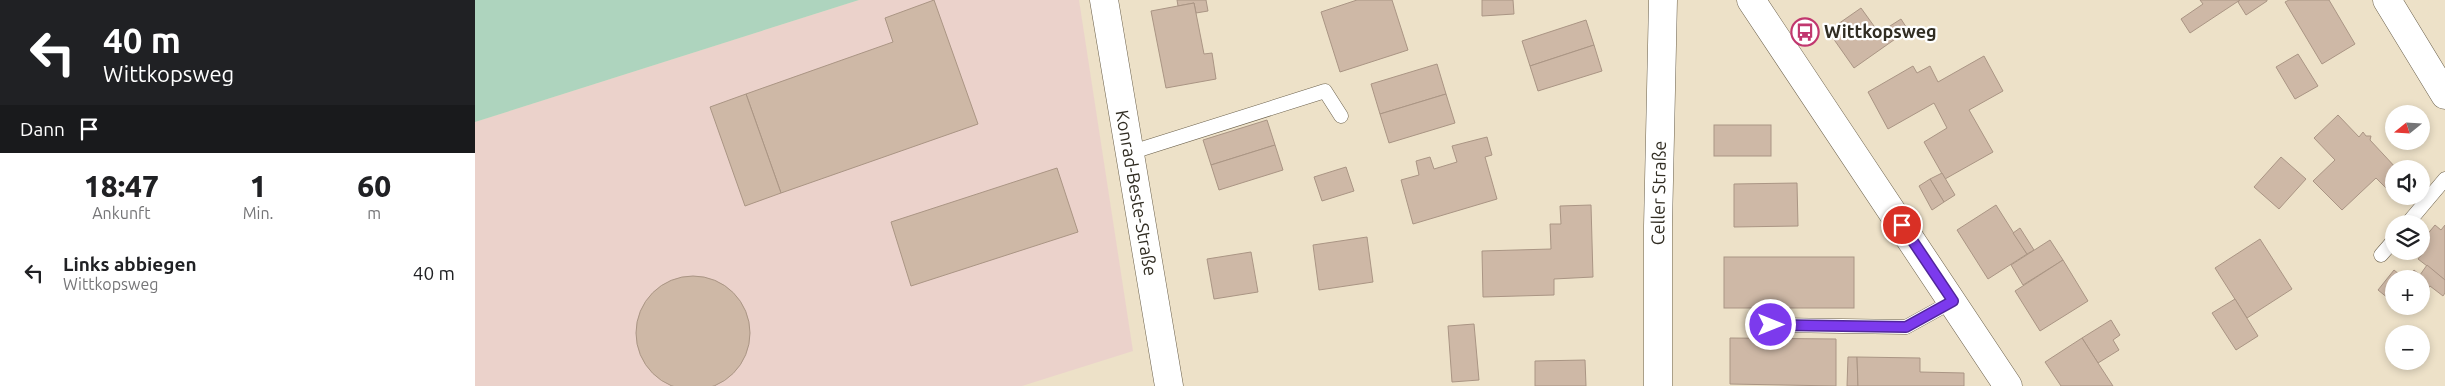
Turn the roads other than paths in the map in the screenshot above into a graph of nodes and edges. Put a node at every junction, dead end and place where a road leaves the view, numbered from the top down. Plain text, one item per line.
1 (1104, 0) edge
2 (1663, 0) edge
3 (1751, 0) edge
4 (2387, 0) edge
5 (2445, 95) edge
6 (1341, 116) dead end
7 (1129, 153) junction
8 (2445, 179) edge
9 (2415, 215) edge
10 (2385, 250) edge
11 (2381, 255) dead end
12 (1953, 301) junction
13 (1771, 325) dead end
14 (1169, 386) edge
15 (1658, 386) edge
16 (2008, 386) edge

1 - 7 street, Konrad-Beste-Straße
2 - 15 street, Celler Straße
3 - 12 street
4 - 5 street
6 - 7 lane
7 - 14 street, Konrad-Beste-Straße
8 - 9 lane
10 - 11 lane
12 - 13 lane
12 - 16 street

